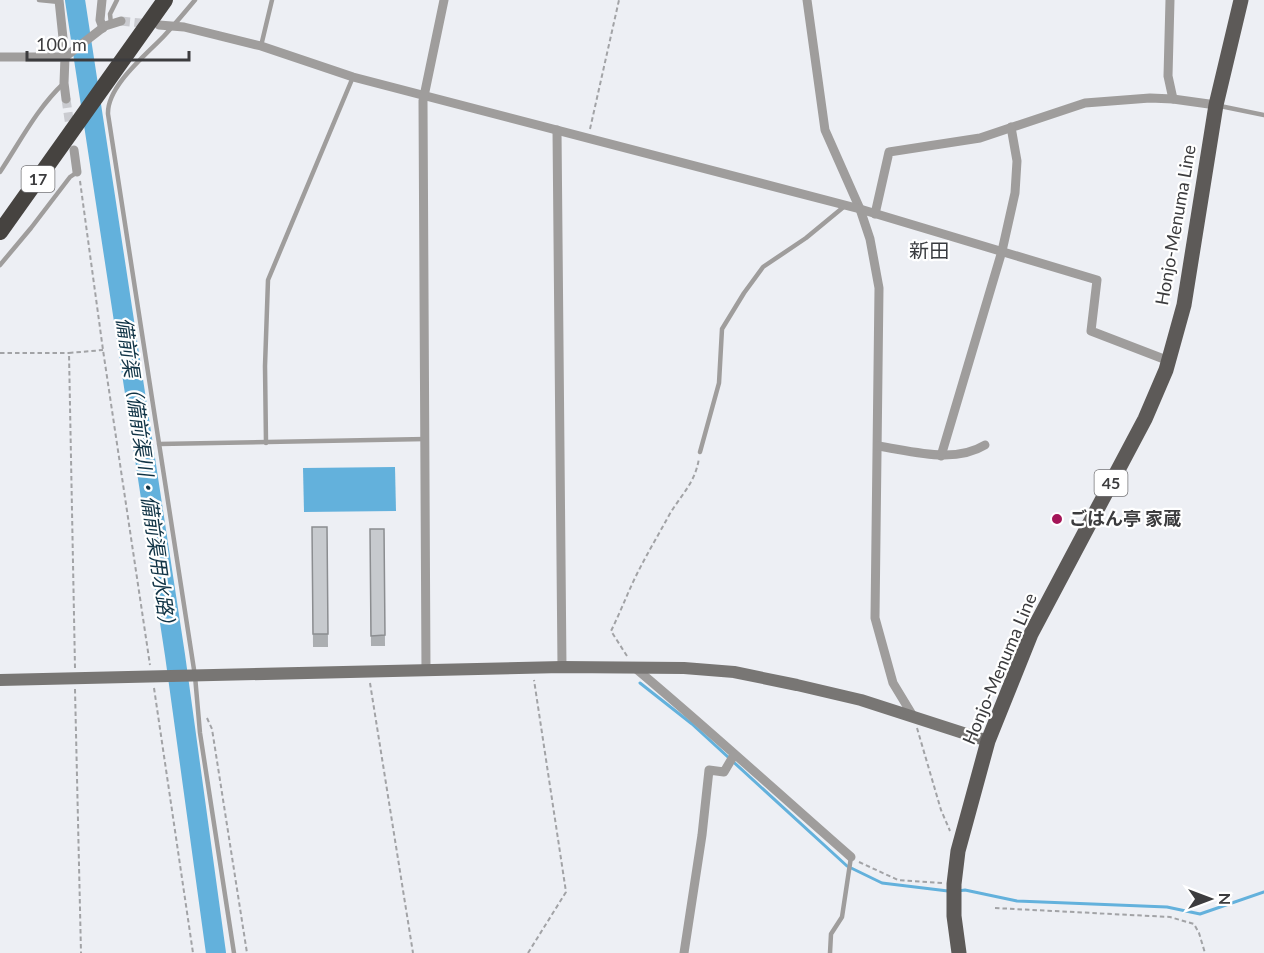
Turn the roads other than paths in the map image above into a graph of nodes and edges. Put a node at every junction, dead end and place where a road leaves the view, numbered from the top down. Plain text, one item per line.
1 (39, 0) edge
2 (102, 0) edge
3 (117, 0) edge
4 (165, 0) edge
5 (195, 0) edge
6 (272, 0) edge
7 (444, 0) edge
8 (807, 0) edge
9 (1170, 0) edge
10 (1241, 0) edge
11 (59, 1) edge
12 (159, 25) tunnel mouth
13 (174, 26) junction
14 (107, 27) junction
15 (261, 46) junction
16 (69, 54) junction
17 (0, 57) edge
18 (353, 77) junction
19 (64, 83) junction
20 (423, 95) junction
21 (66, 99) tunnel mouth
22 (1173, 99) junction
23 (1216, 105) junction
24 (1264, 115) edge
25 (1011, 128) junction
26 (557, 130) junction
27 (74, 150) dead end
28 (0, 172) edge
29 (77, 172) joint
30 (846, 206) junction
31 (860, 209) junction
32 (875, 214) junction
33 (0, 232) edge
34 (1002, 251) junction
35 (0, 265) edge
36 (1169, 361) junction
37 (426, 440) junction
38 (266, 442) junction
39 (159, 444) junction
40 (985, 445) dead end
41 (878, 446) junction
42 (700, 452) road end
43 (941, 456) junction
44 (633, 666) junction
45 (562, 667) junction
46 (426, 670) junction
47 (193, 676) junction
48 (0, 680) edge
49 (913, 716) junction
50 (988, 741) junction
51 (734, 755) junction
52 (851, 857) joint
53 (234, 953) edge
54 (684, 953) edge
55 (830, 953) edge
56 (959, 953) edge

1 - 11 lane
2 - 14 street
3 - 14 lane
4 - 33 highway, 17
5 - 13 lane
6 - 15 lane
7 - 20 street
8 - 31 street
9 - 22 street
10 - 23 main road, Honjo-Menuma Line / 45
11 - 16 street
12 - 13 street
13 - 15 street
13 - 39 lane
14 - 16 street
15 - 18 street
16 - 17 street
16 - 19 street
18 - 20 street
18 - 38 lane
19 - 21 street
19 - 28 lane
20 - 26 street
20 - 37 street
22 - 23 street
22 - 25 street
23 - 24 lane
23 - 36 main road, Honjo-Menuma Line / 45
25 - 32 street
25 - 34 street
26 - 30 street
26 - 45 street
27 - 29 street
29 - 35 lane
30 - 31 street
30 - 42 lane
31 - 32 street
31 - 41 street
32 - 34 street
34 - 36 street
34 - 43 street
36 - 50 main road, Honjo-Menuma Line / 45
37 - 38 lane
37 - 46 street
38 - 39 lane
39 - 47 lane
40 - 43 street
41 - 43 street
41 - 49 street
44 - 45 street
44 - 49 street
44 - 51 street
45 - 46 street
46 - 47 street
47 - 48 street
47 - 53 lane
49 - 50 street
50 - 56 main road, Honjo-Menuma Line / 45
51 - 52 street
51 - 54 street
52 - 55 lane

